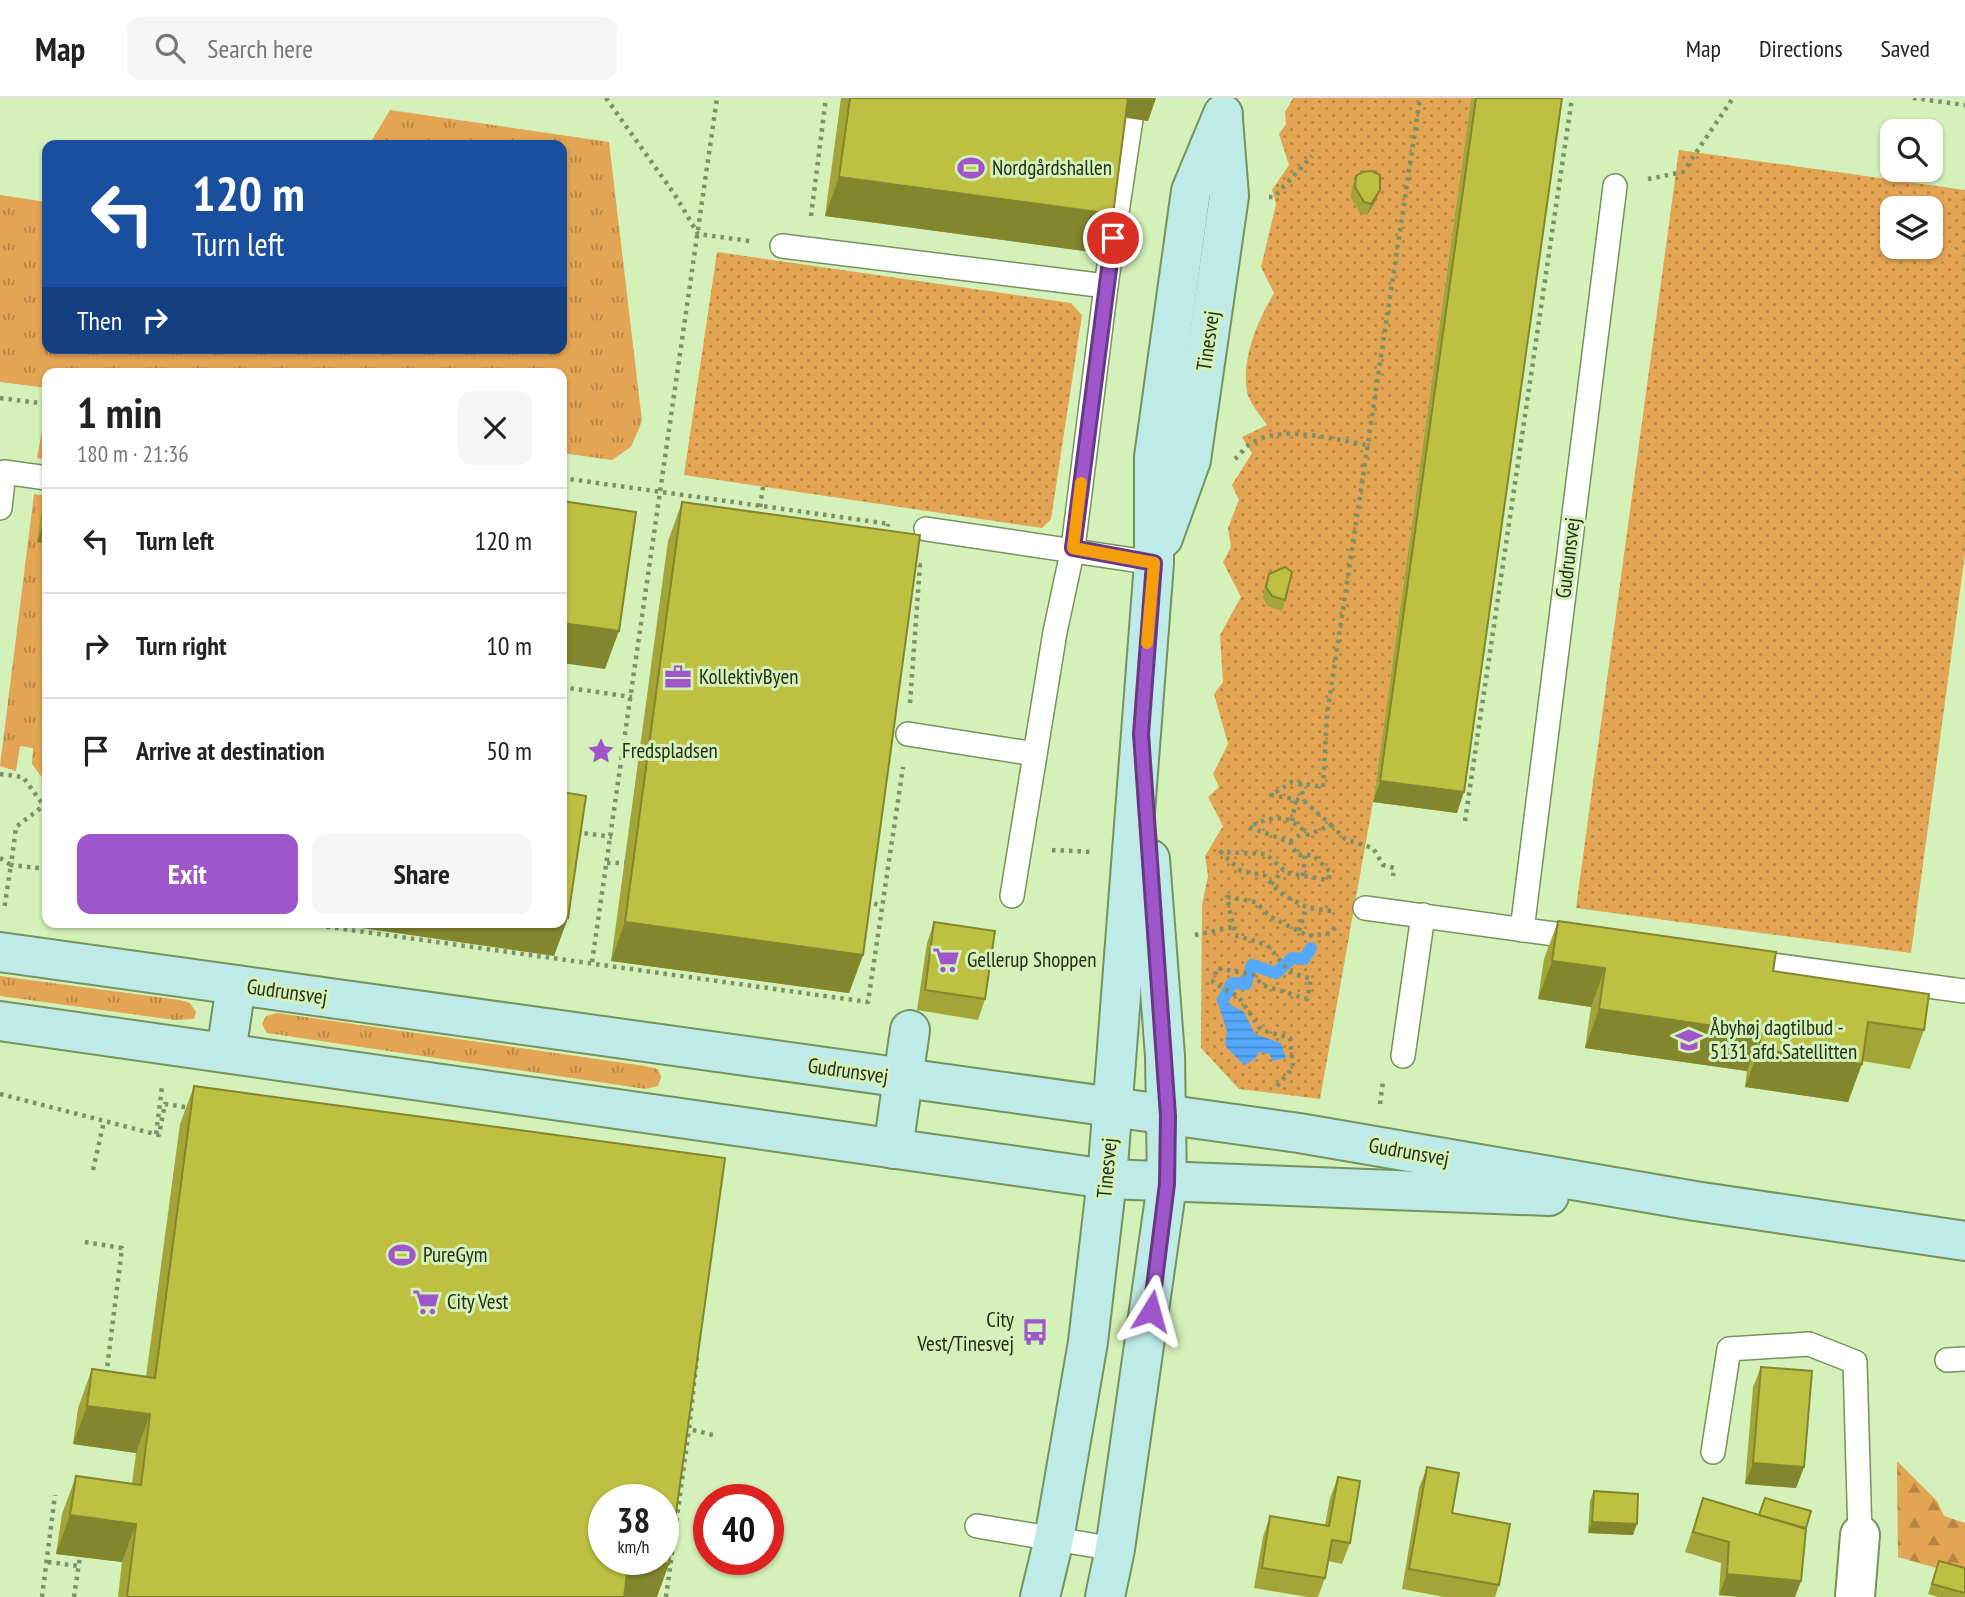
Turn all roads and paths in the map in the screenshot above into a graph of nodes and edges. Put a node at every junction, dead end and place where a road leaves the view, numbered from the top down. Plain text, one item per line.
1 (606, 98) edge
2 (717, 98) edge
3 (826, 98) edge
4 (1420, 98) edge
5 (1572, 98) edge
6 (1733, 98) edge
7 (1913, 98) edge
8 (1965, 105) edge
9 (1224, 106) edge
10 (1131, 119) edge
11 (1312, 156) dead end
12 (1615, 186) joint
13 (1229, 196) junction
14 (698, 233) junction
15 (782, 246) joint
16 (807, 248) junction
17 (1106, 286) junction
18 (0, 398) edge
19 (42, 403) edge
20 (1368, 445) junction
21 (1235, 459) dead end
22 (42, 477) edge
23 (567, 479) edge
24 (763, 487) dead end
25 (662, 492) junction
26 (760, 506) junction
27 (0, 508) edge
28 (888, 524) junction
29 (926, 529) joint
30 (886, 548) edge
31 (1073, 548) junction
32 (1154, 563) junction
33 (908, 564) edge
34 (567, 688) edge
35 (632, 697) junction
36 (908, 734) junction
37 (1141, 734) junction
38 (1035, 754) junction
39 (0, 774) edge
40 (1300, 783) junction
41 (42, 800) edge
42 (1296, 800) junction
43 (1304, 801) junction
44 (42, 808) edge
45 (1292, 821) junction
46 (1465, 821) dead end
47 (1331, 825) junction
48 (574, 831) edge
49 (1304, 831) junction
50 (612, 837) junction
51 (1290, 842) junction
52 (1020, 848) junction
53 (1132, 855) junction
54 (1305, 855) junction
55 (0, 858) edge
56 (607, 863) junction
57 (625, 863) dead end
58 (11, 865) junction
59 (42, 868) edge
60 (1283, 870) junction
61 (1303, 876) junction
62 (1271, 884) junction
63 (1012, 896) dead end
64 (862, 900) edge
65 (882, 906) junction
66 (1306, 907) junction
67 (5, 909) dead end
68 (1355, 910) joint
69 (1389, 911) junction
70 (1423, 915) junction
71 (1338, 923) dead end
72 (335, 928) edge
73 (1298, 930) junction
74 (1522, 930) junction
75 (1605, 941) edge
76 (0, 951) edge
77 (1716, 957) edge
78 (592, 962) junction
79 (236, 985) junction
80 (1965, 992) edge
81 (0, 1021) edge
82 (910, 1030) dead end
83 (226, 1053) junction
84 (1394, 1063) joint
85 (164, 1074) dead end
86 (903, 1079) junction
87 (0, 1094) edge
88 (1268, 1096) dead end
89 (1380, 1105) dead end
90 (1112, 1108) junction
91 (204, 1110) edge
92 (1168, 1116) junction
93 (104, 1121) junction
94 (158, 1135) junction
95 (893, 1149) junction
96 (93, 1170) dead end
97 (1107, 1179) junction
98 (1167, 1184) junction
99 (1695, 1201) junction
100 (1965, 1241) edge
101 (85, 1242) dead end
102 (698, 1348) edge
103 (106, 1384) edge
104 (690, 1429) junction
105 (717, 1436) dead end
106 (1713, 1452) dead end
107 (55, 1495) dead end
108 (977, 1526) dead end
109 (1860, 1535) joint
110 (1054, 1539) junction
111 (1115, 1549) junction
112 (80, 1557) edge
113 (48, 1562) junction
114 (79, 1566) junction
115 (42, 1597) edge
116 (74, 1597) edge
117 (666, 1597) edge
118 (1040, 1597) edge
119 (1105, 1597) edge
120 (1855, 1597) edge

1 - 14 path
2 - 14 path
3 - 16 path
4 - 20 path
5 - 46 path
6 - 12 path
7 - 8 path
9 - 13 street, Tinesvej
9 - 32 street, Tinesvej
10 - 17 lane
11 - 13 path
12 - 74 lane, Gudrunsvej
13 - 32 street, Tinesvej
14 - 15 path
14 - 25 path
15 - 16 lane
16 - 17 lane
17 - 31 lane
18 - 19 path
20 - 21 path
20 - 40 path
22 - 27 lane
23 - 25 path
24 - 26 path
25 - 26 path
25 - 35 path
26 - 28 path
28 - 29 path
28 - 30 path
29 - 31 lane
31 - 32 lane
31 - 38 lane
32 - 37 street, Tinesvej
33 - 36 path
34 - 35 path
35 - 50 path
36 - 38 lane
36 - 65 path
37 - 53 street, Tinesvej
37 - 92 street, Tinesvej
38 - 52 lane
39 - 41 path
40 - 42 path
40 - 43 path
42 - 43 path
42 - 45 path
43 - 47 path
44 - 58 path
45 - 49 path
45 - 51 path
47 - 49 path
47 - 69 path
48 - 50 path
49 - 51 path
50 - 56 path
51 - 54 path
52 - 53 path
52 - 63 lane
53 - 90 street, Tinesvej
54 - 61 path
54 - 61 path
55 - 58 path
56 - 57 path
56 - 78 path
58 - 59 path
58 - 67 path
60 - 61 path
60 - 62 path
60 - 62 path
62 - 66 path
64 - 65 path
65 - 78 path
66 - 68 path
66 - 73 path
68 - 69 lane
69 - 70 lane
70 - 74 lane
70 - 84 lane
71 - 73 path
72 - 78 path
73 - 88 path
74 - 75 lane
76 - 79 street, Gudrunsvej
77 - 80 lane
79 - 83 street
79 - 86 street, Gudrunsvej
81 - 83 street, Gudrunsvej
82 - 86 street
83 - 95 street, Gudrunsvej
84 - 89 path
85 - 94 path
86 - 90 street, Gudrunsvej
86 - 95 street
87 - 93 path
90 - 92 street, Gudrunsvej
90 - 97 street, Tinesvej
91 - 94 path
92 - 98 street, Tinesvej
92 - 99 street, Gudrunsvej
93 - 94 path
93 - 96 path
95 - 97 street, Gudrunsvej
97 - 98 street, Gudrunsvej
97 - 110 street, Tinesvej
98 - 99 street, Gudrunsvej
98 - 111 street, Tinesvej
99 - 100 street, Gudrunsvej
101 - 103 path
102 - 104 path
104 - 105 path
104 - 117 path
106 - 109 lane
107 - 113 path
108 - 110 lane
109 - 120 street
110 - 111 lane
110 - 118 street, Tinesvej
111 - 119 street, Tinesvej
112 - 114 path
113 - 114 path
113 - 115 path
114 - 116 path

